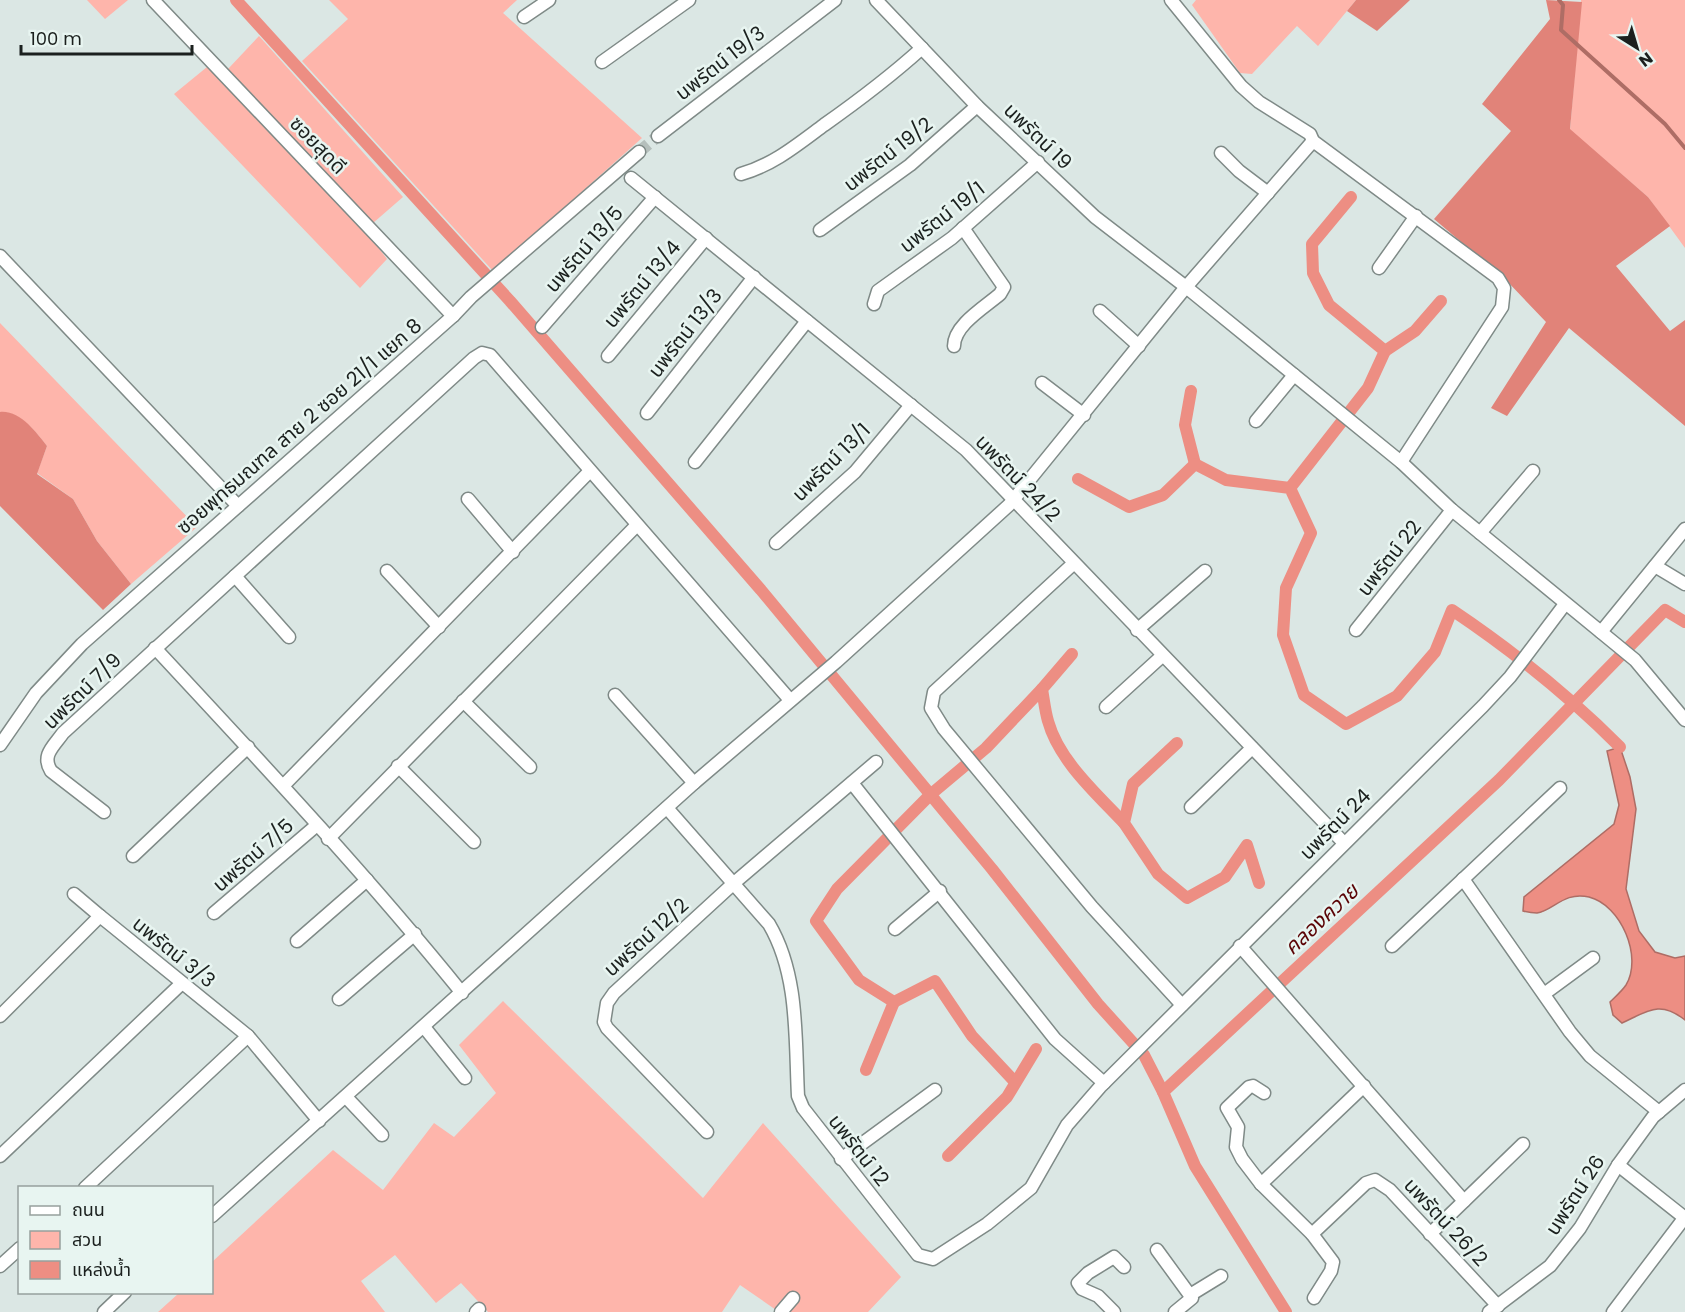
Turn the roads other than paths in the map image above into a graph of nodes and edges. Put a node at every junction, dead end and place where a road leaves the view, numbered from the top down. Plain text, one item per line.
1 (153, 0) edge
2 (549, 0) edge
3 (689, 0) edge
4 (835, 0) edge
5 (876, 0) edge
6 (1172, 0) edge
7 (524, 17) dead end
8 (922, 48) junction
9 (602, 62) dead end
10 (977, 106) junction
11 (658, 136) tunnel mouth
12 (1313, 141) junction
13 (639, 152) tunnel mouth
14 (1221, 153) dead end
15 (1038, 162) junction
16 (741, 174) dead end
17 (631, 178) dead end
18 (1268, 194) junction
19 (655, 197) junction
20 (1416, 216) junction
21 (963, 228) junction
22 (820, 230) dead end
23 (706, 238) junction
24 (0, 256) edge
25 (1379, 268) dead end
26 (754, 277) junction
27 (1186, 287) junction
28 (874, 304) dead end
29 (1100, 311) dead end
30 (453, 316) junction
31 (807, 321) junction
32 (542, 327) dead end
33 (954, 346) dead end
34 (1139, 346) junction
35 (608, 356) dead end
36 (1294, 375) junction
37 (1042, 383) dead end
38 (911, 405) junction
39 (647, 413) dead end
40 (1084, 415) junction
41 (1256, 421) dead end
42 (694, 462) dead end
43 (1401, 462) junction
44 (1533, 471) dead end
45 (590, 472) junction
46 (468, 499) dead end
47 (1013, 500) junction
48 (238, 506) junction
49 (1452, 510) junction
50 (637, 525) junction
51 (1685, 529) edge
52 (1480, 533) junction
53 (776, 543) dead end
54 (513, 552) junction
55 (1073, 564) junction
56 (1655, 566) junction
57 (1205, 570) dead end
58 (387, 571) dead end
59 (235, 576) junction
60 (1685, 584) edge
61 (1565, 604) junction
62 (439, 627) junction
63 (1137, 630) junction
64 (1356, 630) dead end
65 (1601, 632) junction
66 (289, 637) dead end
67 (155, 648) junction
68 (1162, 656) junction
69 (615, 694) dead end
70 (790, 700) junction
71 (463, 701) junction
72 (1106, 707) dead end
73 (1685, 720) edge
74 (0, 743) edge
75 (248, 747) junction
76 (1252, 748) junction
77 (876, 762) dead end
78 (398, 766) junction
79 (530, 767) dead end
80 (694, 783) junction
81 (852, 783) junction
82 (283, 786) junction
83 (1560, 788) dead end
84 (667, 807) junction
85 (1191, 807) dead end
86 (104, 812) dead end
87 (317, 825) junction
88 (328, 839) junction
89 (474, 842) dead end
90 (1344, 843) junction
91 (133, 856) dead end
92 (1463, 879) junction
93 (367, 880) junction
94 (734, 883) junction
95 (940, 891) junction
96 (74, 894) dead end
97 (214, 914) dead end
98 (100, 916) junction
99 (895, 929) dead end
100 (415, 934) junction
101 (297, 941) dead end
102 (1240, 946) junction
103 (1392, 946) dead end
104 (1593, 958) dead end
105 (182, 984) junction
106 (462, 993) junction
107 (1544, 994) junction
108 (339, 999) dead end
109 (1182, 1005) junction
110 (0, 1016) edge
111 (424, 1027) junction
112 (248, 1036) junction
113 (1125, 1063) joint
114 (465, 1078) dead end
115 (1104, 1083) junction
116 (1364, 1086) junction
117 (935, 1090) dead end
118 (1685, 1090) edge
119 (1264, 1093) dead end
120 (346, 1097) junction
121 (1659, 1113) junction
122 (319, 1121) junction
123 (707, 1132) dead end
124 (382, 1135) dead end
125 (1523, 1144) dead end
126 (0, 1156) edge
127 (841, 1159) junction
128 (1618, 1165) junction
129 (1261, 1184) junction
130 (87, 1186) edge
131 (1464, 1201) junction
132 (213, 1215) edge
133 (1685, 1218) edge
134 (1312, 1234) junction
135 (1430, 1234) junction
136 (18, 1250) edge
137 (1157, 1250) dead end
138 (0, 1266) edge
139 (1124, 1267) dead end
140 (1221, 1275) dead end
141 (124, 1294) edge
142 (793, 1298) dead end
143 (1314, 1298) dead end
144 (1191, 1303) edge
145 (1494, 1309) edge
146 (104, 1312) edge
147 (780, 1312) edge
148 (1114, 1312) edge
149 (1175, 1312) edge
150 (1613, 1312) edge

1 - 30 street, ซอยสุดดี
2 - 7 street
3 - 9 street
4 - 11 street, นพรัตน์ 19/3
5 - 8 street, นพรัตน์ 19
6 - 12 street
8 - 10 street, นพรัตน์ 19
8 - 16 street
10 - 15 street, นพรัตน์ 19
10 - 22 street, นพรัตน์ 19/2
12 - 18 street
12 - 20 street
13 - 30 street, ซอยพุทธมณฑล สาย 2 ซอย 21/1 แยก 8
14 - 18 street
15 - 21 street, นพรัตน์ 19/1
15 - 27 street, นพรัตน์ 19
17 - 19 street, นพรัตน์ 24/2
18 - 27 street
19 - 23 street, นพรัตน์ 24/2
19 - 32 street, นพรัตน์ 13/5
20 - 25 street
20 - 43 street
21 - 28 street, นพรัตน์ 19/1
21 - 33 street
23 - 26 street, นพรัตน์ 24/2
23 - 35 street, นพรัตน์ 13/4
24 - 48 street
26 - 31 street, นพรัตน์ 24/2
26 - 39 street, นพรัตน์ 13/3
27 - 34 street
27 - 36 street, นพรัตน์ 19
29 - 34 street
30 - 48 street, ซอยพุทธมณฑล สาย 2 ซอย 21/1 แยก 8
31 - 38 street, นพรัตน์ 24/2
31 - 42 street
34 - 40 street
36 - 41 street
36 - 43 street, นพรัตน์ 19
37 - 40 street
38 - 47 street, นพรัตน์ 24/2
38 - 53 street, นพรัตน์ 13/1
40 - 47 street
43 - 49 street, นพรัตน์ 19
44 - 52 street
45 - 50 street
45 - 54 street
45 - 59 street
46 - 54 street
47 - 55 street, นพรัตน์ 24/2
47 - 70 street
48 - 74 street, ซอยพุทธมณฑล สาย 2 ซอย 21/1 แยก 8
49 - 52 street, นพรัตน์ 19
49 - 64 street, นพรัตน์ 22
50 - 70 street
50 - 71 street
51 - 56 street
52 - 61 street, นพรัตน์ 19
54 - 62 street
55 - 63 street, นพรัตน์ 24/2
55 - 109 street
56 - 60 street
56 - 65 street
57 - 63 street
58 - 62 street
59 - 66 street
59 - 67 street
61 - 65 street, นพรัตน์ 19
61 - 90 street, นพรัตน์ 24
62 - 82 street
63 - 68 street, นพรัตน์ 24/2
65 - 73 street, นพรัตน์ 19
67 - 75 street
67 - 86 street, นพรัตน์ 7/9
68 - 72 street
68 - 76 street, นพรัตน์ 24/2
69 - 80 street
70 - 80 street
71 - 78 street
71 - 79 street
75 - 82 street
75 - 91 street
76 - 85 street
76 - 90 street, นพรัตน์ 24/2
77 - 81 street, นพรัตน์ 12/2
78 - 88 street
78 - 89 street
80 - 84 street
81 - 94 street, นพรัตน์ 12/2
81 - 95 street
82 - 87 street
83 - 92 street
84 - 94 street, นพรัตน์ 12
84 - 106 street
87 - 88 street
87 - 97 street, นพรัตน์ 7/5
88 - 93 street
90 - 102 street, นพรัตน์ 24
92 - 103 street
92 - 107 street
93 - 100 street
93 - 101 street
94 - 123 street, นพรัตน์ 12/2
94 - 127 street, นพรัตน์ 12
95 - 99 street
95 - 115 street
96 - 98 street, นพรัตน์ 3/3
98 - 105 street, นพรัตน์ 3/3
98 - 110 street
100 - 106 street
100 - 108 street
102 - 109 street, นพรัตน์ 24
102 - 116 street
104 - 107 street
105 - 112 street, นพรัตน์ 3/3
105 - 126 street
106 - 111 street
107 - 121 street
109 - 113 street, นพรัตน์ 24
111 - 114 street
111 - 120 street
112 - 122 street, นพรัตน์ 3/3
112 - 130 street
113 - 115 street, นพรัตน์ 12
115 - 127 street, นพรัตน์ 12
116 - 129 street
116 - 131 street
117 - 127 street
118 - 121 street, นพรัตน์ 26
119 - 129 street
120 - 122 street
120 - 124 street
121 - 128 street, นพรัตน์ 26
122 - 132 street
125 - 131 street
128 - 133 street
128 - 145 street, นพรัตน์ 26
129 - 134 street
131 - 135 street
133 - 150 street
134 - 135 street, นพรัตน์ 26/2
134 - 143 street
135 - 145 street, นพรัตน์ 26/2
136 - 138 street
137 - 144 street
139 - 148 street
140 - 144 street
141 - 146 street
142 - 147 street
144 - 149 street

